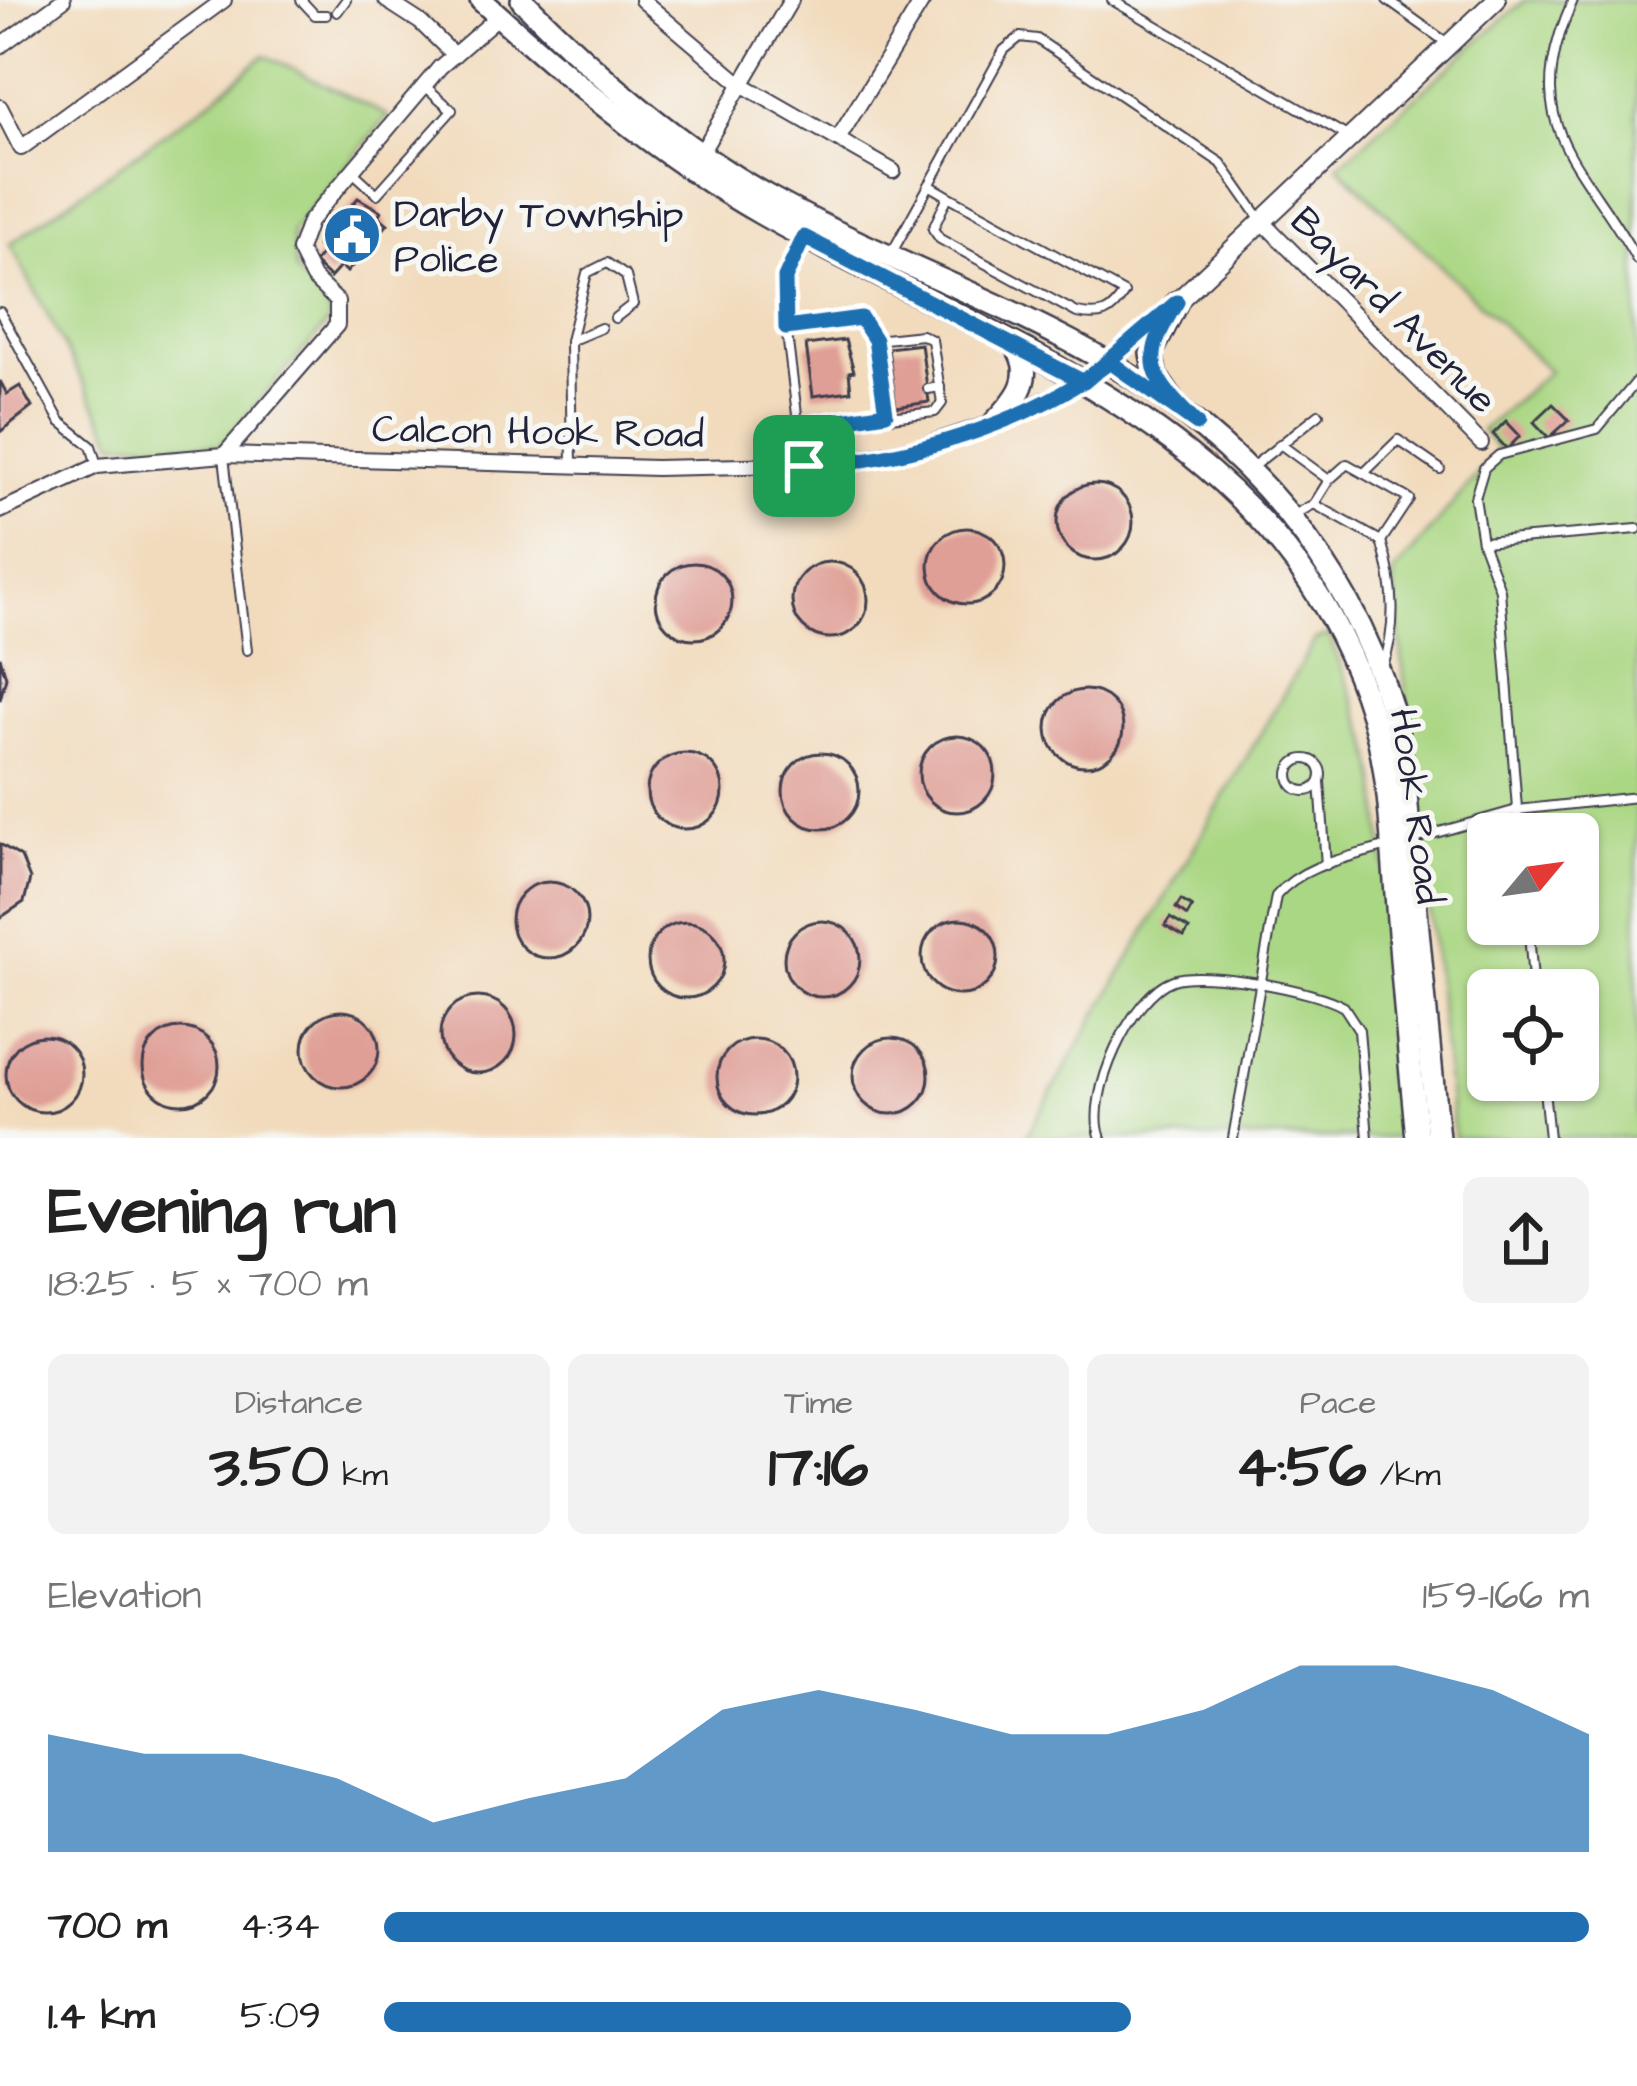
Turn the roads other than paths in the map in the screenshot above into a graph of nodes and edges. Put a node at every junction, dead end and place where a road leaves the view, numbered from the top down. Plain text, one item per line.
1 (63, 0) edge
2 (224, 0) edge
3 (301, 0) edge
4 (346, 0) edge
5 (386, 0) edge
6 (481, 0) edge
7 (519, 0) edge
8 (791, 0) edge
9 (922, 0) edge
10 (1112, 0) edge
11 (1387, 0) edge
12 (1496, 0) edge
13 (1573, 0) edge
14 (652, 3) edge
15 (338, 12) dead end
16 (326, 15) dead end
17 (499, 16) junction
18 (1448, 44) junction
19 (0, 46) edge
20 (454, 55) junction
21 (741, 84) junction
22 (425, 86) junction
23 (0, 107) edge
24 (1348, 137) junction
25 (838, 139) junction
26 (700, 153) junction
27 (893, 171) dead end
28 (354, 172) junction
29 (928, 185) junction
30 (948, 196) junction
31 (1262, 220) junction
32 (804, 237) junction
33 (889, 258) junction
34 (1637, 260) edge
35 (1177, 302) junction
36 (0, 312) edge
37 (615, 318) dead end
38 (601, 328) dead end
39 (786, 328) junction
40 (875, 340) junction
41 (570, 341) junction
42 (1014, 344) junction
43 (1110, 362) junction
44 (1637, 381) edge
45 (1084, 382) junction
46 (940, 387) junction
47 (928, 389) dead end
48 (886, 413) junction
49 (1318, 414) dead end
50 (995, 422) junction
51 (1197, 424) junction
52 (799, 427) junction
53 (1480, 443) dead end
54 (1280, 444) junction
55 (224, 455) junction
56 (97, 466) junction
57 (572, 466) junction
58 (804, 466) junction
59 (1440, 469) dead end
60 (1250, 470) junction
61 (1364, 473) junction
62 (1329, 480) junction
63 (1314, 504) junction
64 (0, 511) edge
65 (1292, 518) junction
66 (1637, 530) edge
67 (1381, 541) junction
68 (1482, 542) junction
69 (247, 650) dead end
70 (1380, 673) junction
71 (1319, 781) junction
72 (1306, 791) junction
73 (1637, 797) edge
74 (1321, 805) junction
75 (1517, 810) junction
76 (1517, 813) edge
77 (1401, 843) junction
78 (1326, 865) junction
79 (1256, 985) junction
80 (1545, 1101) edge
81 (1101, 1138) edge
82 (1233, 1138) edge
83 (1368, 1138) edge
84 (1418, 1138) edge
85 (1438, 1138) edge
86 (1549, 1138) edge

1 - 19 street
2 - 23 street
3 - 16 lane
4 - 15 lane
5 - 20 street
6 - 17 main road, Hook Road
7 - 17 street
7 - 26 main road, Hook Road
8 - 21 street
9 - 25 street
10 - 24 lane
11 - 18 lane
12 - 18 street, Calcon Hook Road
13 - 34 lane
14 - 21 street
17 - 20 street
17 - 32 main road, Hook Road
18 - 24 street, Calcon Hook Road
20 - 22 street
21 - 25 street
21 - 26 street
22 - 28 street
22 - 28 lane
24 - 31 street, Calcon Hook Road
25 - 27 street
26 - 33 main road, Hook Road
28 - 55 street
29 - 30 lane
29 - 31 lane
29 - 33 lane
30 - 30 lane
31 - 35 street, Calcon Hook Road
31 - 53 street, Bayard Avenue
32 - 39 lane
32 - 42 main road, Hook Road
33 - 43 main road, Hook Road
35 - 43 street, Calcon Hook Road
35 - 51 main road
36 - 56 lane
37 - 41 lane
38 - 41 lane
39 - 40 lane
39 - 52 lane
40 - 46 lane
40 - 48 lane
41 - 57 lane
42 - 45 main road, Hook Road
42 - 50 main road
43 - 45 street, Calcon Hook Road
43 - 51 main road, Hook Road
44 - 68 lane
45 - 50 street, Calcon Hook Road
45 - 77 main road, Hook Road
46 - 47 lane
46 - 48 lane
48 - 52 lane
49 - 54 lane
50 - 58 street, Calcon Hook Road
51 - 60 main road, Hook Road
52 - 58 lane
54 - 60 lane
54 - 62 lane
55 - 56 street, Calcon Hook Road
55 - 57 street, Calcon Hook Road
55 - 69 lane
56 - 64 street, Calcon Hook Road
57 - 58 street, Calcon Hook Road
59 - 61 lane
60 - 65 main road, Hook Road
61 - 62 lane
61 - 67 lane
62 - 63 lane
63 - 65 lane
63 - 67 lane
65 - 70 main road, Hook Road
66 - 68 lane
67 - 70 lane
68 - 75 lane
70 - 77 main road, Hook Road
71 - 72 lane
71 - 72 lane
71 - 74 lane
72 - 74 lane
73 - 75 lane
74 - 78 lane
75 - 76 lane
75 - 77 lane
77 - 78 lane
77 - 84 main road, Hook Road
77 - 85 main road, Hook Road
78 - 79 lane
79 - 81 lane
79 - 82 lane
79 - 83 lane
80 - 86 lane

